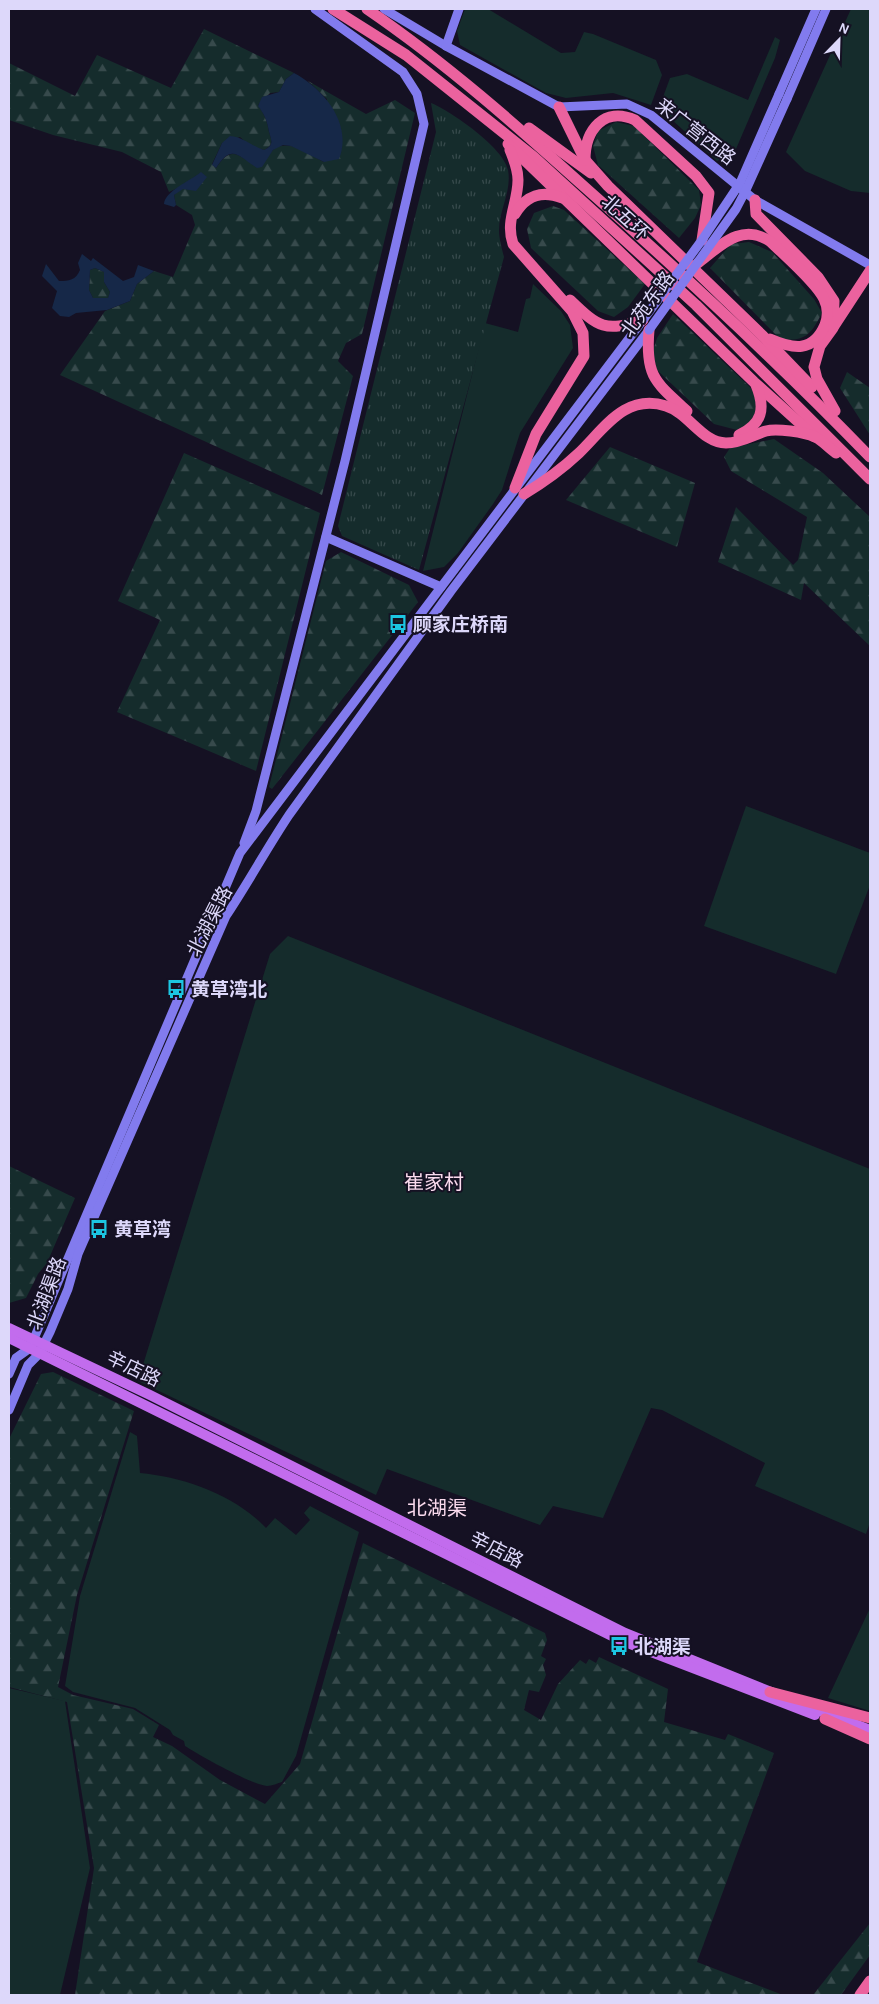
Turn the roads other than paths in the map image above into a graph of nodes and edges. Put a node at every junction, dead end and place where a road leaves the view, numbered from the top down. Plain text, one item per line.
1 (315, 9) edge
2 (333, 9) edge
3 (367, 9) edge
4 (384, 9) edge
5 (459, 9) edge
6 (816, 9) edge
7 (826, 9) edge
8 (446, 46) junction
9 (477, 90) junction
10 (783, 96) junction
11 (559, 108) junction
12 (492, 123) junction
13 (508, 144) junction
14 (585, 160) junction
15 (608, 186) junction
16 (564, 198) junction
17 (755, 200) junction
18 (702, 240) junction
19 (696, 264) junction
20 (870, 265) edge
21 (870, 271) edge
22 (646, 325) junction
23 (833, 328) junction
24 (763, 336) junction
25 (754, 382) junction
26 (835, 410) junction
27 (815, 436) junction
28 (870, 455) edge
29 (870, 481) edge
30 (520, 491) junction
31 (326, 537) junction
32 (441, 587) junction
33 (451, 591) joint
34 (240, 853) junction
35 (9, 1328) edge
36 (9, 1338) edge
37 (44, 1344) junction
38 (34, 1347) junction
39 (9, 1374) edge
40 (9, 1410) edge
41 (505, 1579) junction
42 (770, 1692) junction
43 (870, 1718) edge
44 (828, 1723) junction
45 (870, 1730) edge
46 (870, 1735) edge
47 (870, 1739) edge
48 (870, 1981) edge
49 (860, 1995) edge

1 - 31 main road
2 - 12 highway, 北五环
3 - 9 highway, 北五环
4 - 8 main road
5 - 8 main road
6 - 10 main road, 北苑东路
7 - 10 main road, 北苑东路
8 - 11 main road
9 - 15 highway
9 - 28 highway, 北五环
10 - 18 main road, 北苑东路, bridge
10 - 19 main road, 北苑东路, bridge
11 - 14 highway
11 - 17 main road, 来广营西路
12 - 13 highway
12 - 29 highway, 北五环
13 - 16 highway
13 - 30 highway
14 - 15 highway
14 - 18 highway
15 - 24 highway
16 - 22 highway
16 - 25 highway
17 - 20 main road, 来广营西路
17 - 23 highway
18 - 22 main road, 北苑东路, bridge
19 - 22 main road, 北苑东路, bridge
19 - 24 highway
21 - 23 highway
22 - 25 highway
22 - 30 main road, 北苑东路
23 - 26 highway
24 - 26 highway
25 - 27 highway
26 - 28 highway
27 - 29 highway
27 - 30 highway
30 - 32 main road, 北苑东路
30 - 33 main road, 北苑东路
31 - 32 main road
31 - 34 main road
32 - 34 main road, 北湖渠路
33 - 37 main road, 北湖渠路
34 - 38 main road, 北湖渠路
35 - 38 main road, 辛店路
36 - 38 main road, 辛店路
37 - 38 main road, 辛店路
37 - 41 main road, 辛店路
38 - 39 main road, 北湖渠路
38 - 40 main road, 北湖渠路
38 - 41 main road, 辛店路
41 - 42 main road, 辛店路
41 - 44 main road, 辛店路
42 - 43 highway
42 - 45 main road, 辛店路
44 - 46 main road, 辛店路
44 - 47 highway
48 - 49 highway

